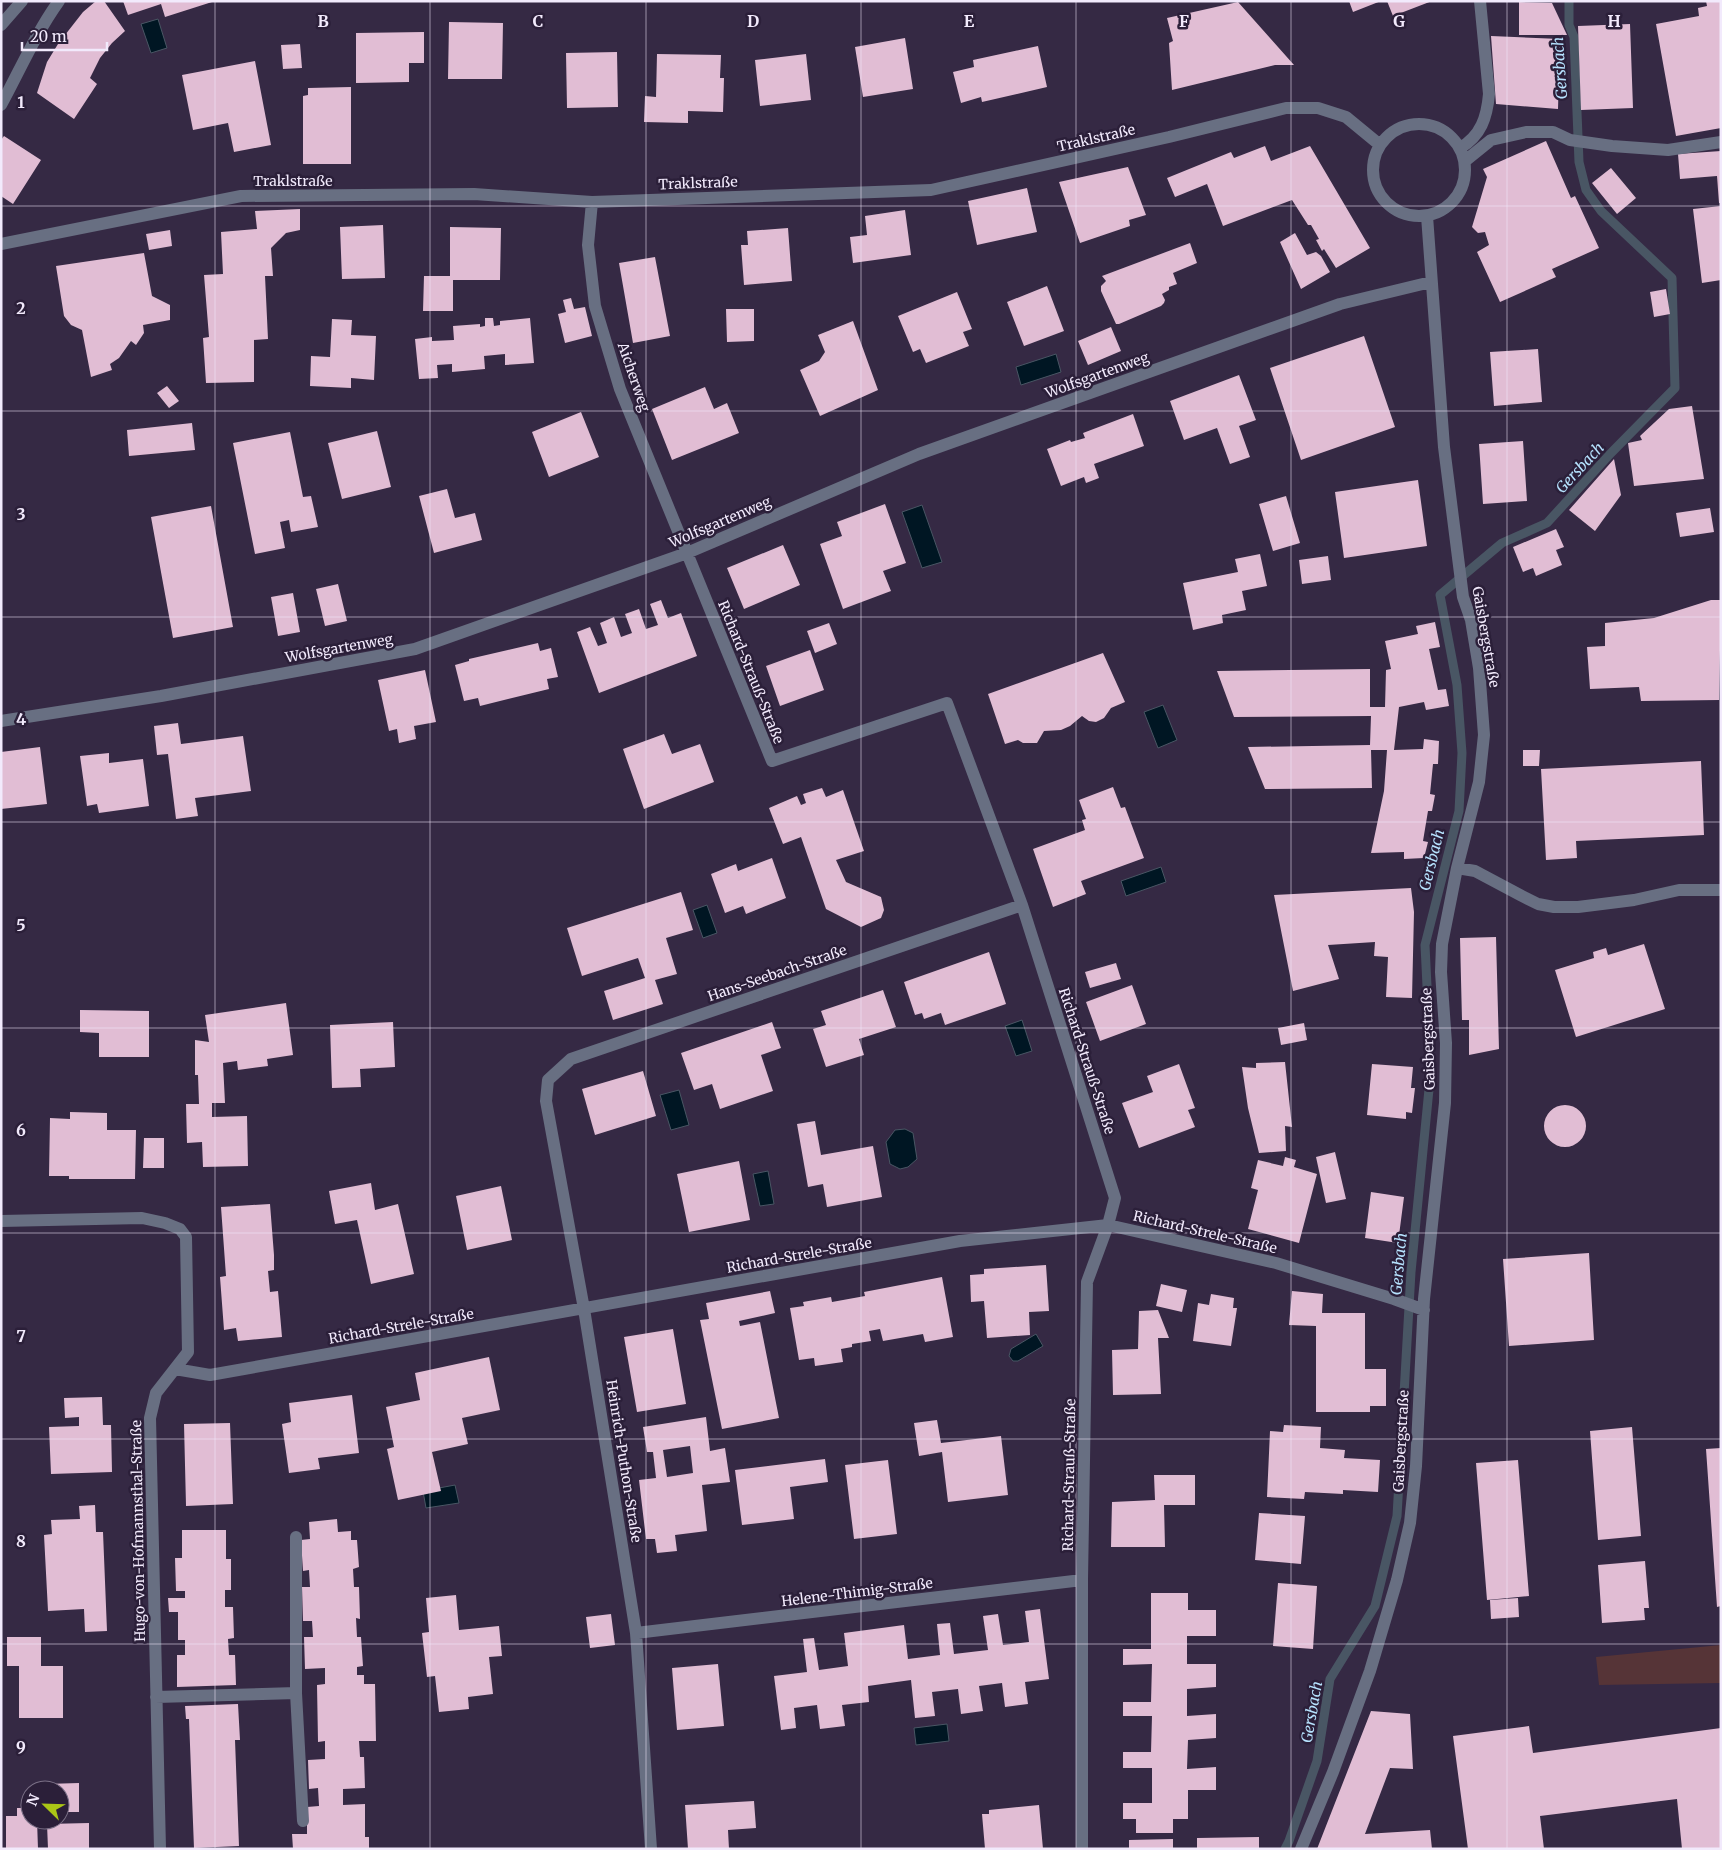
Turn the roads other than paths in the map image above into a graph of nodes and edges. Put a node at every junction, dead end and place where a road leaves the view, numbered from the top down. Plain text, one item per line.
1 (22, 1) edge
2 (59, 1) edge
3 (1480, 1) edge
4 (1, 25) edge
5 (1, 105) edge
6 (1721, 142) edge
7 (1380, 144) junction
8 (1460, 148) junction
9 (1465, 161) junction
10 (592, 202) junction
11 (1427, 216) junction
12 (1, 244) edge
13 (1431, 282) junction
14 (687, 553) junction
15 (1, 721) edge
16 (1457, 868) junction
17 (1721, 890) edge
18 (1022, 905) junction
19 (548, 1080) joint
20 (1, 1221) edge
21 (1108, 1225) junction
22 (584, 1309) junction
23 (1424, 1310) junction
24 (175, 1370) junction
25 (296, 1537) dead end
26 (1082, 1580) junction
27 (636, 1633) junction
28 (296, 1693) junction
29 (156, 1697) junction
30 (303, 1821) dead end
31 (160, 1849) edge
32 (651, 1849) edge
33 (1082, 1849) edge
34 (1301, 1849) edge

1 - 4 street
2 - 5 street
3 - 8 street
6 - 9 street
7 - 8 street
7 - 10 street, Traklstraße
7 - 11 street
8 - 9 street
9 - 11 street
10 - 12 street, Traklstraße
10 - 14 street, Aicherweg
11 - 13 street, Gaisbergstraße
13 - 14 street, Wolfsgartenweg
13 - 16 street, Gaisbergstraße
14 - 15 street, Wolfsgartenweg
14 - 18 street, Richard-Strauß-Straße
16 - 17 street
16 - 23 street, Gaisbergstraße
18 - 19 street, Hans-Seebach-Straße
18 - 21 street, Richard-Strauß-Straße
19 - 22 street, Heinrich-Puthon-Straße
20 - 24 street, Hugo-von-Hofmannsthal-Straße
21 - 22 street, Richard-Strele-Straße
21 - 23 street, Richard-Strele-Straße
21 - 26 street, Richard-Strauß-Straße
22 - 24 street, Richard-Strele-Straße
22 - 27 street, Heinrich-Puthon-Straße
23 - 34 street, Gaisbergstraße
24 - 29 street, Hugo-von-Hofmannsthal-Straße
25 - 28 street
26 - 27 street, Helene-Thimig-Straße
26 - 33 street, Richard-Strauß-Straße
27 - 32 street, Heinrich-Puthon-Straße
28 - 29 street
28 - 30 street
29 - 31 street, Hugo-von-Hofmannsthal-Straße

